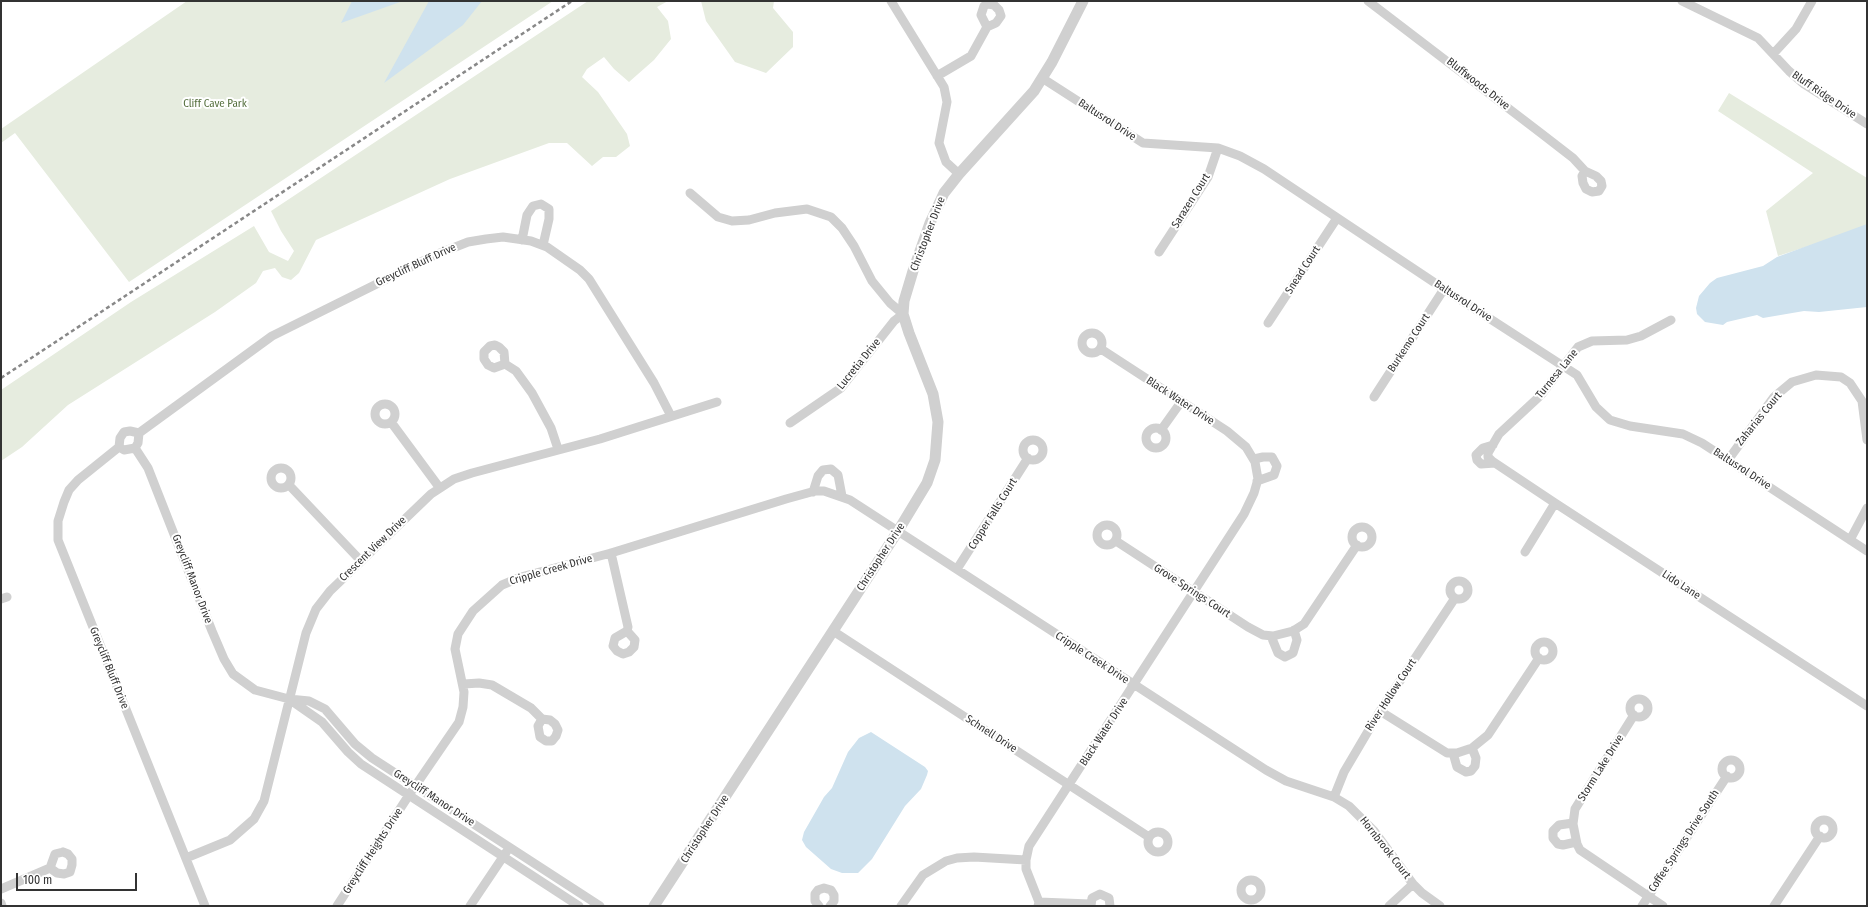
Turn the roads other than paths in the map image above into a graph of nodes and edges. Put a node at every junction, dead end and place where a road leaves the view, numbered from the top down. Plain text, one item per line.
1 (891, 1) edge
2 (1083, 1) edge
3 (1368, 1) edge
4 (1682, 1) edge
5 (1812, 1) edge
6 (987, 27) dead end
7 (1774, 53) junction
8 (937, 76) junction
9 (1042, 78) junction
10 (1867, 124) edge
11 (1218, 148) junction
12 (1585, 171) dead end
13 (959, 174) junction
14 (690, 193) dead end
15 (1337, 218) junction
16 (522, 240) junction
17 (543, 246) junction
18 (1159, 252) dead end
19 (1444, 289) junction
20 (903, 314) junction
21 (1671, 320) dead end
22 (1268, 323) dead end
23 (1101, 349) dead end
24 (505, 364) dead end
25 (1564, 366) junction
26 (1374, 397) dead end
27 (717, 402) dead end
28 (1180, 402) junction
29 (671, 416) junction
30 (391, 422) dead end
31 (790, 423) dead end
32 (1161, 430) dead end
33 (139, 433) junction
34 (1867, 440) edge
35 (119, 447) junction
36 (135, 448) junction
37 (558, 450) junction
38 (1028, 458) dead end
39 (1254, 459) junction
40 (1492, 460) joint
41 (1728, 460) junction
42 (1257, 481) junction
43 (289, 485) dead end
44 (439, 487) junction
45 (813, 492) junction
46 (842, 496) junction
47 (1555, 503) junction
48 (1867, 508) edge
49 (898, 531) junction
50 (1850, 540) junction
51 (1116, 541) dead end
52 (1357, 545) dead end
53 (1867, 551) edge
54 (1525, 552) dead end
55 (611, 553) junction
56 (361, 561) junction
57 (958, 569) junction
58 (1195, 593) junction
59 (1455, 598) dead end
60 (1294, 630) junction
61 (627, 631) dead end
62 (833, 631) junction
63 (1271, 636) junction
64 (1539, 658) dead end
65 (464, 684) junction
66 (1134, 686) junction
67 (289, 699) junction
68 (1867, 706) edge
69 (1380, 711) junction
70 (1634, 715) dead end
71 (542, 719) dead end
72 (1472, 748) junction
73 (1453, 752) junction
74 (1727, 776) dead end
75 (1069, 785) junction
76 (416, 786) junction
77 (409, 795) junction
78 (1334, 796) junction
79 (1349, 806) joint
80 (1573, 823) junction
81 (1820, 836) dead end
82 (1149, 837) dead end
83 (1576, 842) junction
84 (510, 846) junction
85 (503, 856) junction
86 (186, 858) junction
87 (1026, 860) junction
88 (50, 868) dead end
89 (1413, 884) junction
90 (1, 889) edge
91 (585, 896) junction
92 (1648, 896) junction
93 (1038, 904) edge
94 (658, 905) edge
95 (834, 905) edge
96 (1091, 905) edge
97 (205, 906) edge
98 (337, 906) edge
99 (470, 906) edge
100 (579, 906) edge
101 (600, 906) edge
102 (819, 906) edge
103 (901, 906) edge
104 (1110, 906) edge
105 (1389, 906) edge
106 (1440, 906) edge
107 (1642, 906) edge
108 (1663, 906) edge
109 (1774, 906) edge

1 - 8 street
2 - 9 street, Christopher Drive
3 - 12 street, Bluffwoods Drive
4 - 7 street, Bluff Ridge Drive
5 - 7 street
6 - 8 street
7 - 10 street, Bluff Ridge Drive
8 - 13 street
9 - 11 street, Baltusrol Drive
9 - 13 street, Christopher Drive
11 - 15 street, Baltusrol Drive
11 - 18 street, Sarazen Court
13 - 20 street, Christopher Drive
14 - 20 street
15 - 19 street, Baltusrol Drive
15 - 22 street, Snead Court
16 - 17 street, Greycliff Bluff Drive
16 - 17 street
16 - 33 street, Greycliff Bluff Drive
17 - 29 street, Greycliff Bluff Drive
19 - 25 street, Baltusrol Drive
19 - 26 street, Burkemo Court
20 - 31 street, Lucretia Drive
20 - 49 street, Christopher Drive
21 - 25 street, Turnesa Lane
23 - 28 street, Black Water Drive
24 - 37 street
25 - 40 street, Turnesa Lane
25 - 41 street, Baltusrol Drive
27 - 29 street, Crescent View Drive
28 - 32 street
28 - 39 street, Black Water Drive
29 - 37 street, Crescent View Drive
30 - 44 street
33 - 35 street, Greycliff Bluff Drive
33 - 36 street
34 - 41 street, Zaharias Court
35 - 36 street
35 - 86 street, Greycliff Bluff Drive
36 - 67 street, Greycliff Manor Drive
37 - 44 street, Crescent View Drive
38 - 57 street, Copper Falls Court
39 - 42 street, Black Water Drive
39 - 42 street
40 - 47 street, Lido Lane
41 - 50 street, Baltusrol Drive
42 - 58 street, Black Water Drive
43 - 56 street
44 - 56 street, Crescent View Drive
45 - 46 street, Cripple Creek Drive
45 - 46 street
45 - 55 street, Cripple Creek Drive
46 - 49 street, Cripple Creek Drive
47 - 54 street
47 - 68 street, Lido Lane
48 - 50 street
49 - 57 street, Cripple Creek Drive
49 - 62 street, Christopher Drive
50 - 53 street, Baltusrol Drive
51 - 58 street, Grove Springs Court
52 - 60 street
55 - 61 street
55 - 65 street, Cripple Creek Drive
56 - 67 street, Crescent View Drive
57 - 66 street, Cripple Creek Drive
58 - 63 street, Grove Springs Court
58 - 66 street, Black Water Drive
59 - 69 street, River Hollow Court
60 - 63 street
60 - 63 street
62 - 75 street, Schnell Drive
62 - 94 street, Christopher Drive
64 - 72 street
65 - 71 street
65 - 76 street, Cripple Creek Drive
66 - 75 street, Black Water Drive
66 - 78 street, Cripple Creek Drive
67 - 76 street, Greycliff Manor Drive
67 - 77 street, Greycliff Manor Drive
67 - 86 street, Crescent View Drive
69 - 73 street
69 - 78 street, River Hollow Court
70 - 80 street, Storm Lake Drive
72 - 73 street
72 - 73 street
74 - 92 street, Coffee Springs Drive South
75 - 82 street, Schnell Drive
75 - 87 street, Black Water Drive
76 - 77 street, Cripple Creek Drive
76 - 84 street, Greycliff Manor Drive
77 - 85 street, Greycliff Manor Drive
77 - 98 street, Greycliff Heights Drive
78 - 79 street, Cripple Creek Drive
79 - 89 street, Hornbrook Court
80 - 83 street, Storm Lake Drive
80 - 83 street
81 - 109 street
83 - 92 street
84 - 85 street
84 - 91 street, Greycliff Manor Drive
85 - 99 street
85 - 100 street, Greycliff Manor Drive
86 - 97 street, Greycliff Bluff Drive
87 - 93 street, Black Water Drive
87 - 103 street
88 - 90 street
89 - 105 street, Hornbrook Court
89 - 106 street
91 - 100 street, Greycliff Manor Drive
91 - 101 street, Greycliff Manor Drive
92 - 107 street, Coffee Springs Drive South
92 - 108 street
93 - 96 street
95 - 102 street
96 - 104 street

